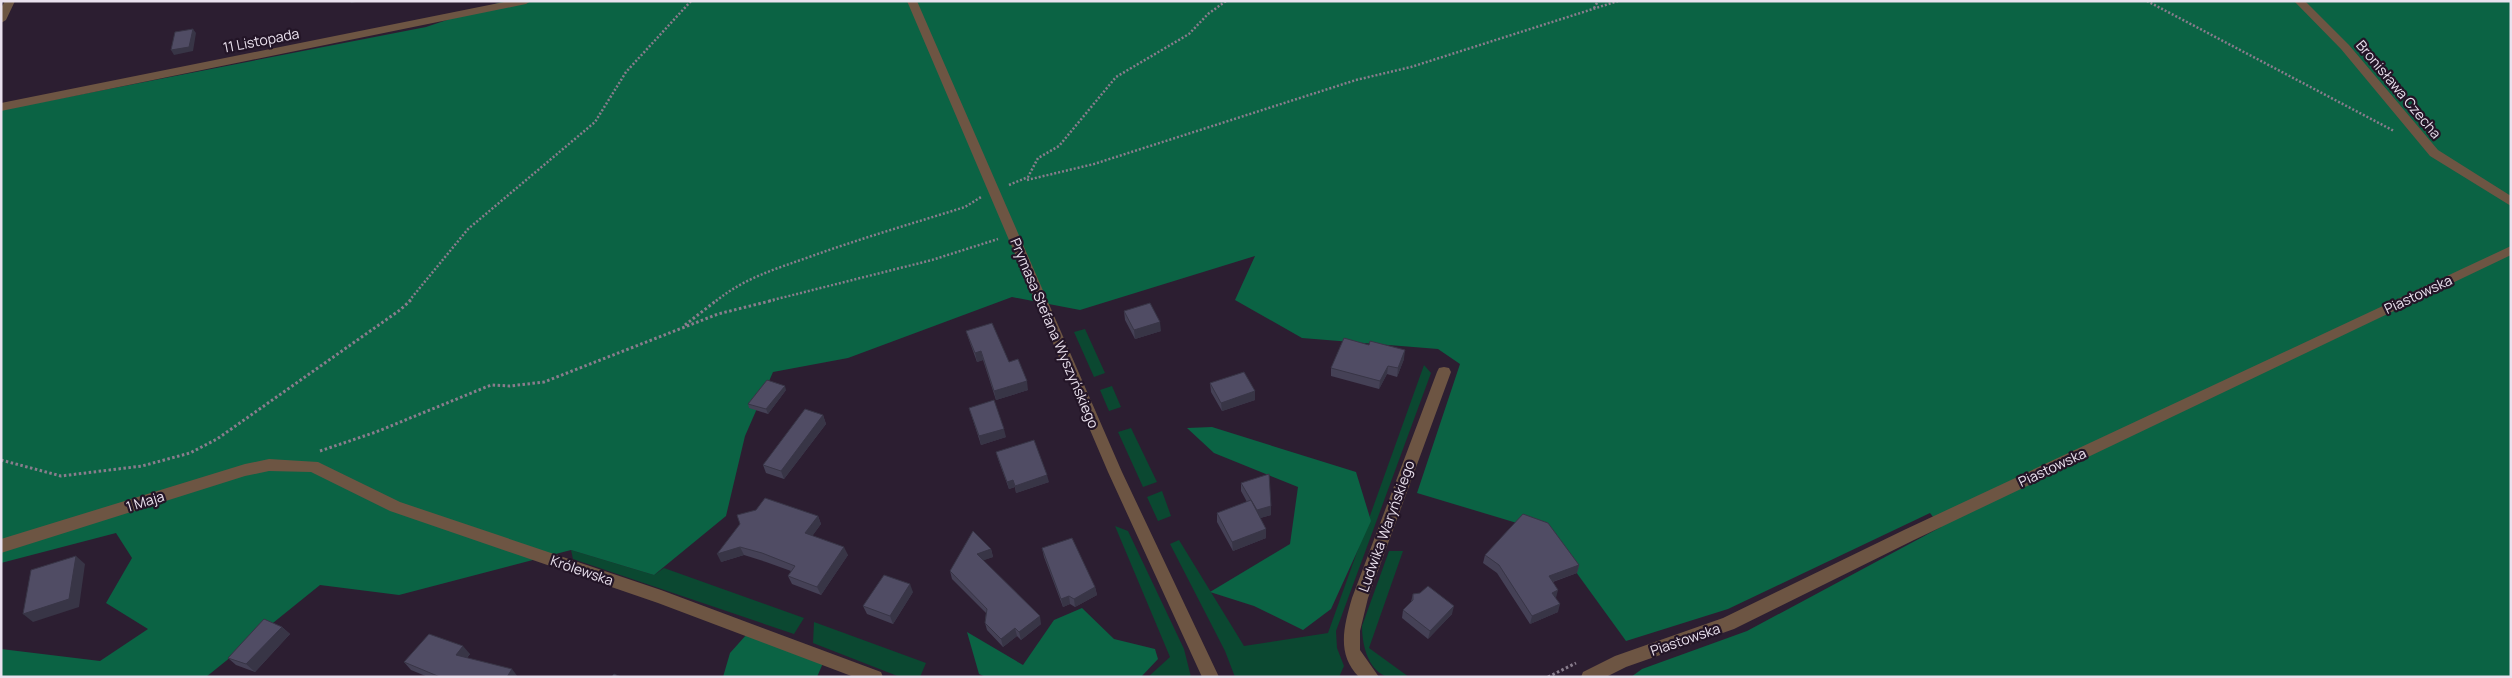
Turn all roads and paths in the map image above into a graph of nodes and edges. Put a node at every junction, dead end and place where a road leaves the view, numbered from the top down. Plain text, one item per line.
1 (10, 1) edge
2 (526, 1) edge
3 (691, 1) edge
4 (912, 1) edge
5 (1226, 1) edge
6 (1598, 1) edge
7 (1618, 1) edge
8 (2147, 1) edge
9 (2299, 1) edge
10 (1594, 8) junction
11 (1, 20) edge
12 (1, 107) edge
13 (2395, 132) dead end
14 (1027, 180) junction
15 (992, 189) junction
16 (2511, 202) edge
17 (1013, 234) junction
18 (2511, 250) edge
19 (682, 327) junction
20 (1444, 372) dead end
21 (315, 453) dead end
22 (1, 460) edge
23 (290, 465) joint
24 (1, 546) edge
25 (1207, 672) edge
26 (875, 677) edge
27 (1371, 677) edge
28 (1589, 677) edge

1 - 11 street
2 - 12 street, 11 Listopada
3 - 22 path
4 - 15 street, Prymasa Stefana Wyszyńskiego
5 - 14 path
6 - 10 path
7 - 10 path
8 - 13 path
9 - 16 street, Bronisława Czecha
10 - 14 path
14 - 15 path
15 - 17 street, Prymasa Stefana Wyszyńskiego
15 - 19 path
17 - 19 path
17 - 25 street, Prymasa Stefana Wyszyńskiego
18 - 28 street, Piastowska
19 - 21 path
20 - 27 street, Ludwika Waryńskiego
23 - 24 street, 1 Maja
23 - 26 street, Królewska

